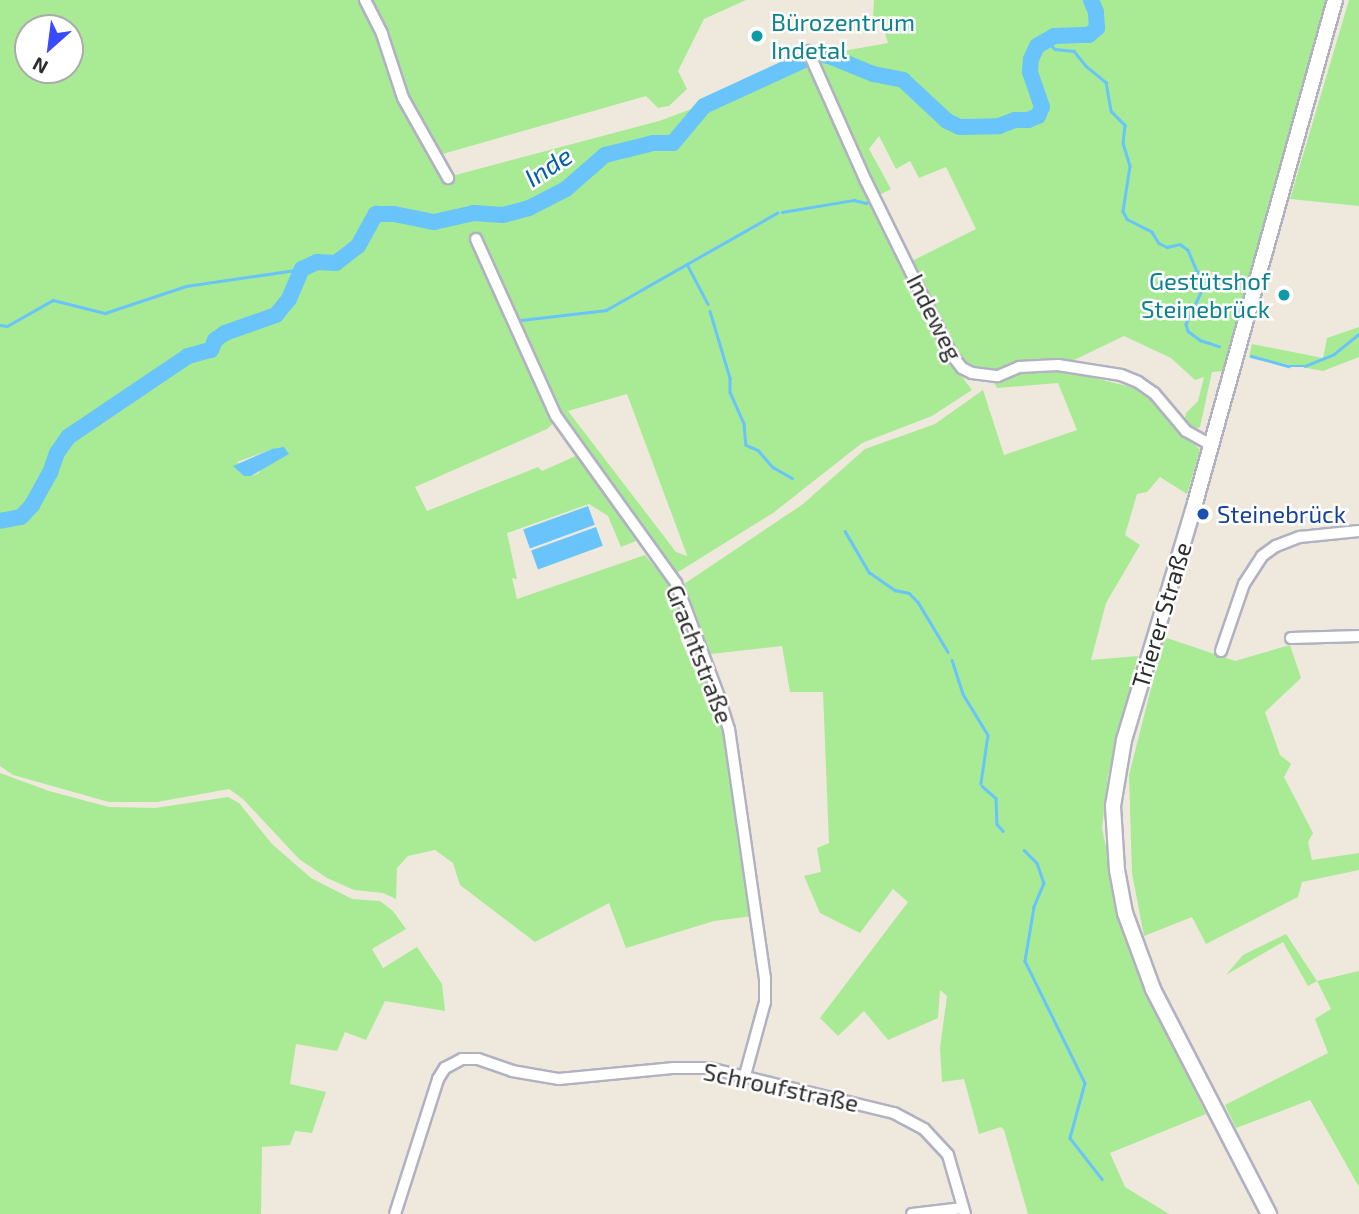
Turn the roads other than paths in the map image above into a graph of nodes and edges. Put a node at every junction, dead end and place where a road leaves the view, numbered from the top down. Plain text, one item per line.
1 (365, 0) edge
2 (1335, 0) edge
3 (808, 51) dead end
4 (448, 178) dead end
5 (476, 239) dead end
6 (1211, 445) junction
7 (1359, 531) edge
8 (1359, 636) edge
9 (1291, 638) dead end
10 (1221, 651) dead end
11 (745, 1075) junction
12 (964, 1211) edge
13 (395, 1214) edge
14 (912, 1214) edge
15 (1269, 1214) edge

1 - 4 street
2 - 6 main road, Trierer Straße
3 - 6 street, Indeweg
5 - 11 street, Grachtstraße
6 - 15 main road, Trierer Straße
7 - 10 street
8 - 9 street
11 - 12 street, Schroufstraße
11 - 13 street, Schroufstraße
12 - 14 street

